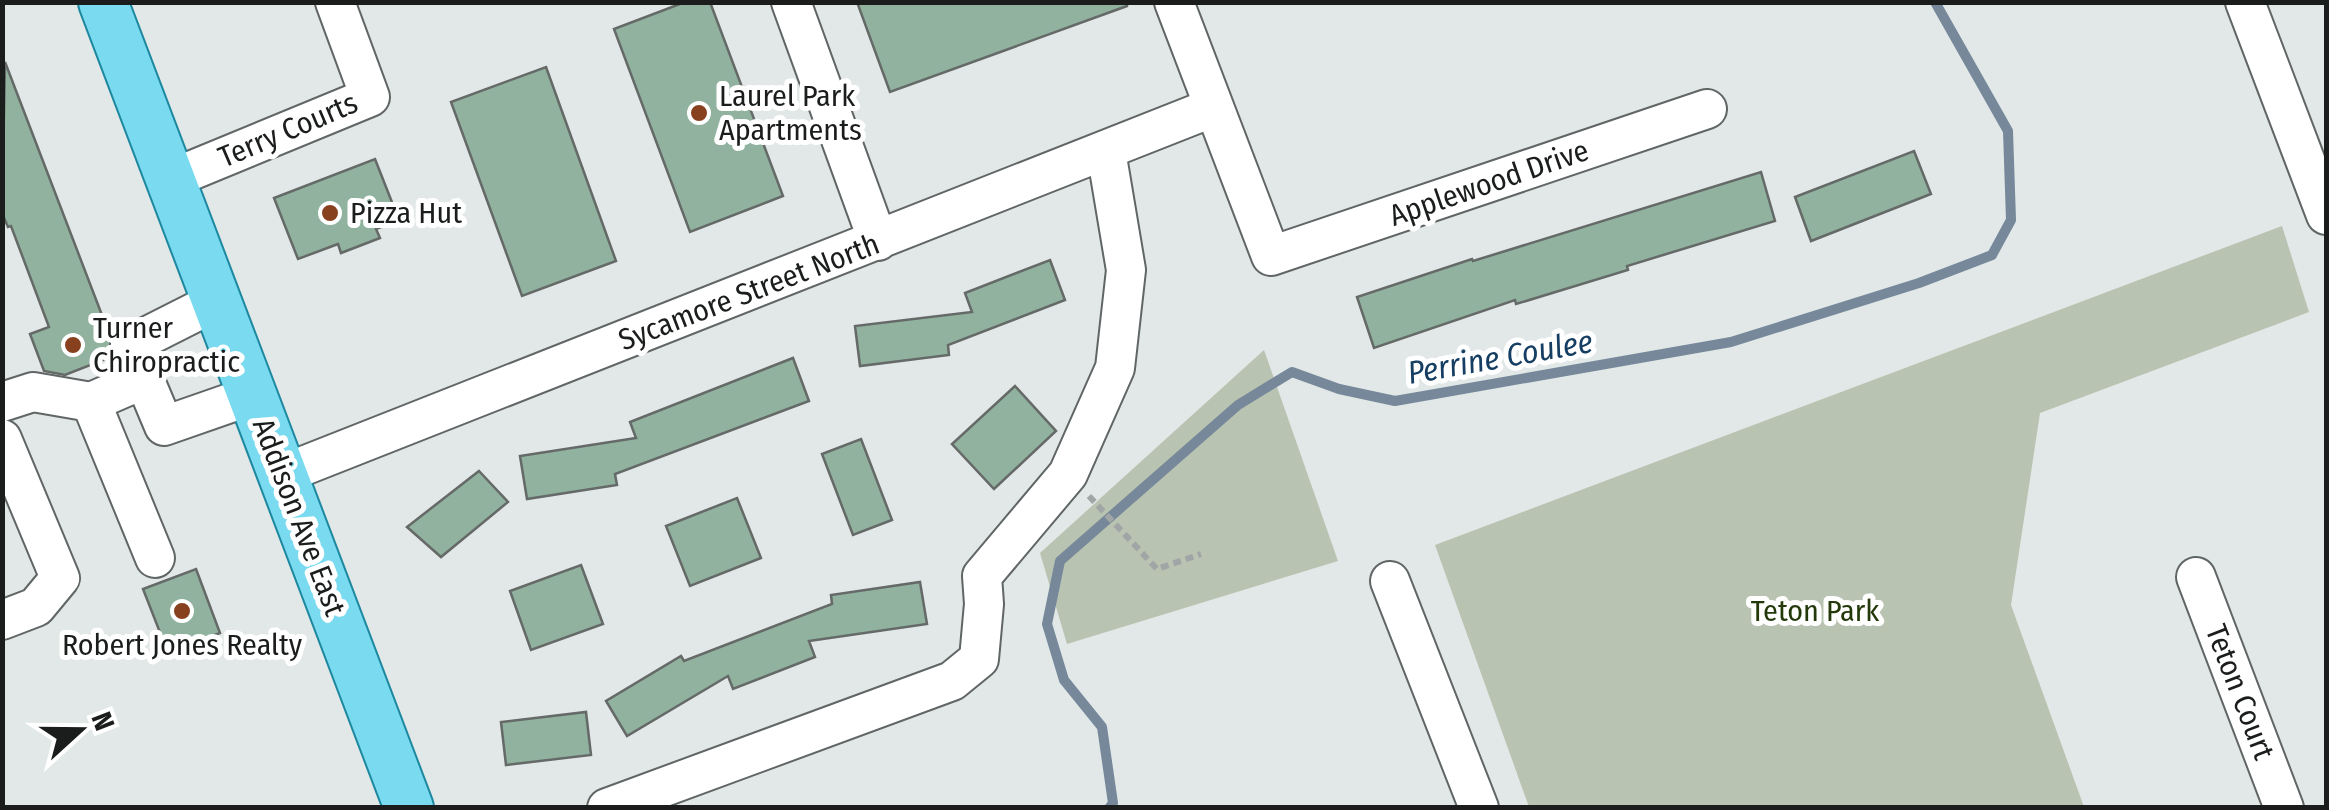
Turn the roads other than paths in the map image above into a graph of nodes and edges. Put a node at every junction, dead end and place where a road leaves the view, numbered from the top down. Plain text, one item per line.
1 (103, 2) edge
2 (335, 2) edge
3 (790, 2) edge
4 (1174, 2) edge
5 (2246, 2) edge
6 (1214, 107) junction
7 (1707, 109) dead end
8 (1106, 151) junction
9 (170, 180) junction
10 (2322, 190) edge
11 (878, 242) junction
12 (216, 302) junction
13 (144, 378) junction
14 (253, 395) junction
15 (2, 402) edge
16 (90, 402) junction
17 (2, 439) edge
18 (283, 474) junction
19 (155, 558) dead end
20 (2196, 577) dead end
21 (1390, 581) dead end
22 (2, 620) edge
23 (409, 808) edge
24 (608, 808) edge
25 (1479, 808) edge
26 (2284, 808) edge

1 - 9 main road, Addison Ave East
2 - 9 street, Terry Courts
3 - 11 street
4 - 6 street
5 - 10 street
6 - 7 street, Applewood Drive
6 - 8 street, Sycamore Street North
8 - 11 street, Sycamore Street North
8 - 24 street
9 - 12 main road, Addison Ave East
11 - 18 street, Sycamore Street North
12 - 13 street
12 - 14 main road, Addison Ave East
13 - 14 street
13 - 16 street
14 - 18 main road, Addison Ave East
15 - 16 street
16 - 19 street
17 - 22 street
18 - 23 main road, Addison Ave East
20 - 26 street, Teton Court
21 - 25 street

